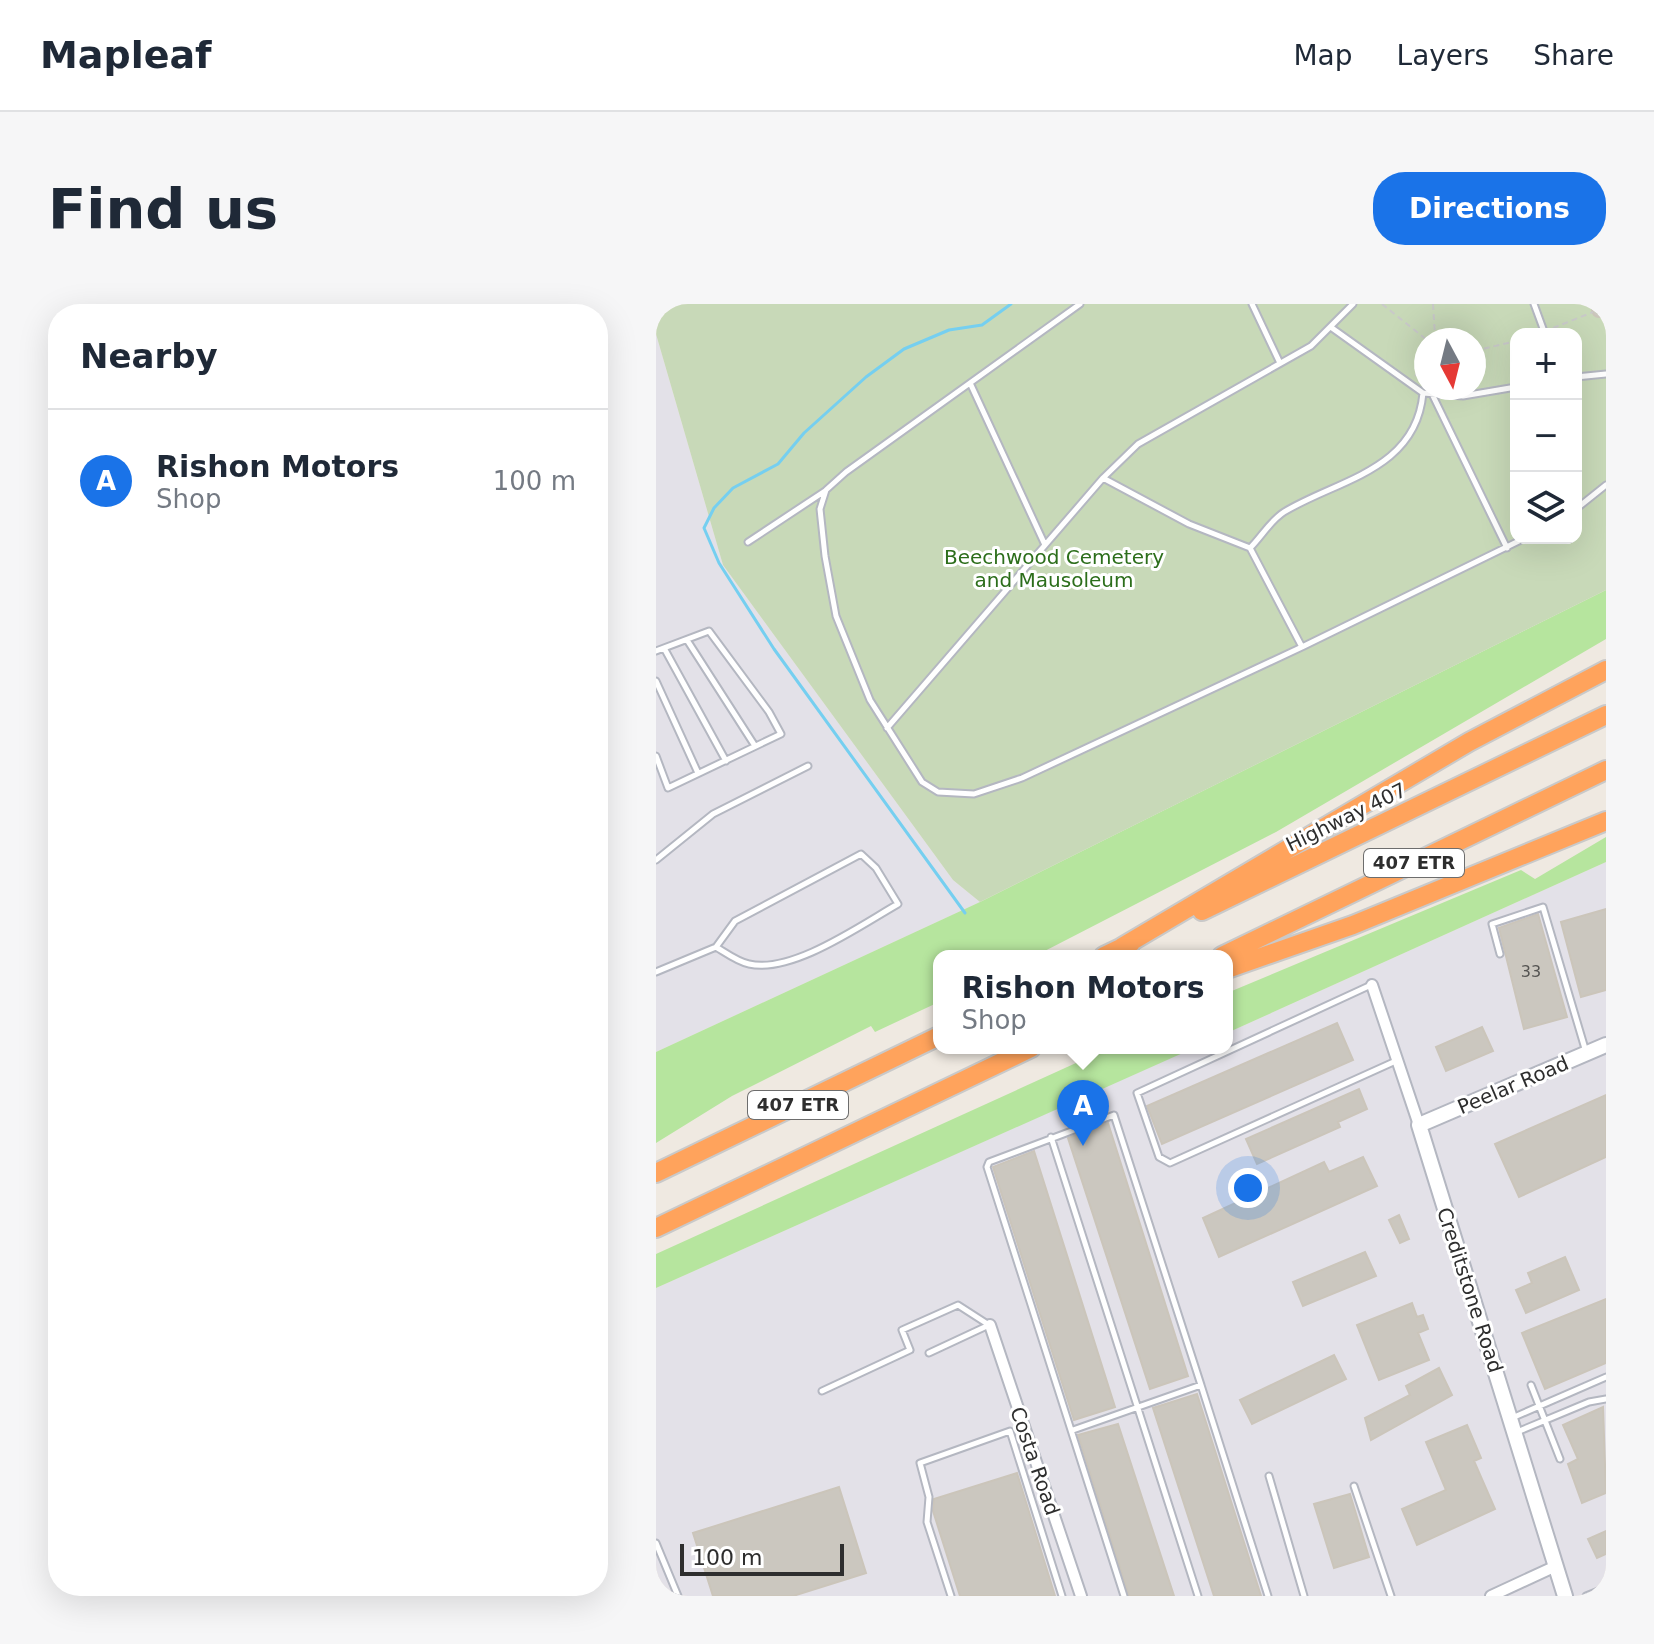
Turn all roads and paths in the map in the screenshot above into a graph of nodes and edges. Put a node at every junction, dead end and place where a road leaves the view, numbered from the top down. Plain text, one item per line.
1 (1080, 304) edge
2 (1252, 304) edge
3 (1353, 304) edge
4 (1382, 304) edge
5 (1433, 304) edge
6 (1534, 304) edge
7 (1593, 312) dead end
8 (1332, 328) junction
9 (1434, 328) edge
10 (1543, 328) edge
11 (1556, 328) edge
12 (1414, 330) edge
13 (1510, 342) edge
14 (1486, 348) edge
15 (1279, 361) junction
16 (1606, 374) edge
17 (1414, 376) edge
18 (1582, 376) edge
19 (1407, 384) junction
20 (971, 385) junction
21 (1414, 388) edge
22 (1510, 388) edge
23 (1486, 392) edge
24 (1422, 400) edge
25 (1435, 400) edge
26 (1103, 478) junction
27 (1606, 485) edge
28 (826, 490) junction
29 (1582, 504) edge
30 (748, 542) dead end
31 (1514, 544) edge
32 (1045, 545) junction
33 (1250, 548) junction
34 (1507, 548) junction
35 (687, 640) junction
36 (1302, 647) junction
37 (664, 648) junction
38 (656, 651) edge
39 (1606, 670) edge
40 (656, 681) edge
41 (1606, 715) edge
42 (887, 728) junction
43 (755, 747) junction
44 (656, 756) edge
45 (726, 761) junction
46 (808, 766) dead end
47 (1606, 770) edge
48 (698, 773) junction
49 (1606, 821) edge
50 (656, 860) edge
51 (716, 947) junction
52 (1122, 947) junction
53 (1116, 950) edge
54 (1233, 951) edge
55 (1500, 954) dead end
56 (1233, 967) edge
57 (656, 972) edge
58 (1372, 985) joint
59 (933, 1039) edge
60 (1606, 1045) edge
61 (1233, 1049) edge
62 (1587, 1053) junction
63 (1018, 1054) edge
64 (1222, 1054) edge
65 (1398, 1060) junction
66 (1419, 1125) junction
67 (1051, 1137) junction
68 (656, 1173) edge
69 (656, 1228) edge
70 (990, 1325) junction
71 (929, 1353) dead end
72 (1606, 1377) edge
73 (1201, 1385) junction
74 (1531, 1385) dead end
75 (822, 1391) dead end
76 (1606, 1399) edge
77 (1539, 1407) junction
78 (1138, 1408) junction
79 (1544, 1421) junction
80 (1513, 1425) junction
81 (1073, 1430) junction
82 (1560, 1459) dead end
83 (1269, 1476) dead end
84 (1354, 1486) dead end
85 (656, 1543) edge
86 (1556, 1566) junction
87 (1606, 1588) edge
88 (678, 1596) edge
89 (951, 1596) edge
90 (1062, 1596) edge
91 (1081, 1596) edge
92 (1124, 1596) edge
93 (1198, 1596) edge
94 (1268, 1596) edge
95 (1304, 1596) edge
96 (1391, 1596) edge
97 (1491, 1596) edge
98 (1565, 1596) edge
99 (1586, 1596) edge

1 - 20 lane
2 - 15 lane
3 - 8 lane
4 - 12 path
5 - 9 path
6 - 10 lane
7 - 11 path
8 - 15 lane
8 - 19 lane
13 - 14 path
15 - 26 lane
16 - 18 lane
17 - 19 path
19 - 21 lane
20 - 28 lane
20 - 32 lane
22 - 23 lane
24 - 33 lane
25 - 34 lane
26 - 32 lane
26 - 33 lane
27 - 29 lane
28 - 30 lane
28 - 42 lane
31 - 34 lane
32 - 42 lane
33 - 36 lane
34 - 36 lane
35 - 37 lane
35 - 43 lane
35 - 43 lane
36 - 42 lane
37 - 38 lane
37 - 45 lane
39 - 52 highway
40 - 48 lane
41 - 52 highway, Highway 407 / 407 ETR
43 - 45 lane
44 - 48 lane
45 - 48 lane
46 - 50 lane
47 - 54 highway, 407 ETR
49 - 56 highway
51 - 51 lane
51 - 57 lane
52 - 53 highway, Highway 407 / 407 ETR
55 - 62 lane
58 - 61 lane
58 - 65 street, Creditstone Road
59 - 68 highway, 407 ETR
60 - 62 street, Peelar Road
62 - 66 street, Peelar Road
63 - 69 highway, 407 ETR
64 - 65 lane
65 - 66 street, Creditstone Road
66 - 80 street, Creditstone Road
67 - 73 lane
67 - 78 lane
67 - 81 lane
70 - 71 lane
70 - 75 lane
70 - 91 street, Costa Road
72 - 77 lane
73 - 78 lane
73 - 94 lane
74 - 77 lane
76 - 79 lane
77 - 79 lane
77 - 80 lane
78 - 81 lane
78 - 93 lane
79 - 80 lane
79 - 82 lane
80 - 86 street, Creditstone Road
81 - 92 lane
83 - 95 lane
84 - 96 lane
85 - 88 lane
86 - 97 street
86 - 98 street, Creditstone Road
87 - 99 lane
89 - 90 lane

